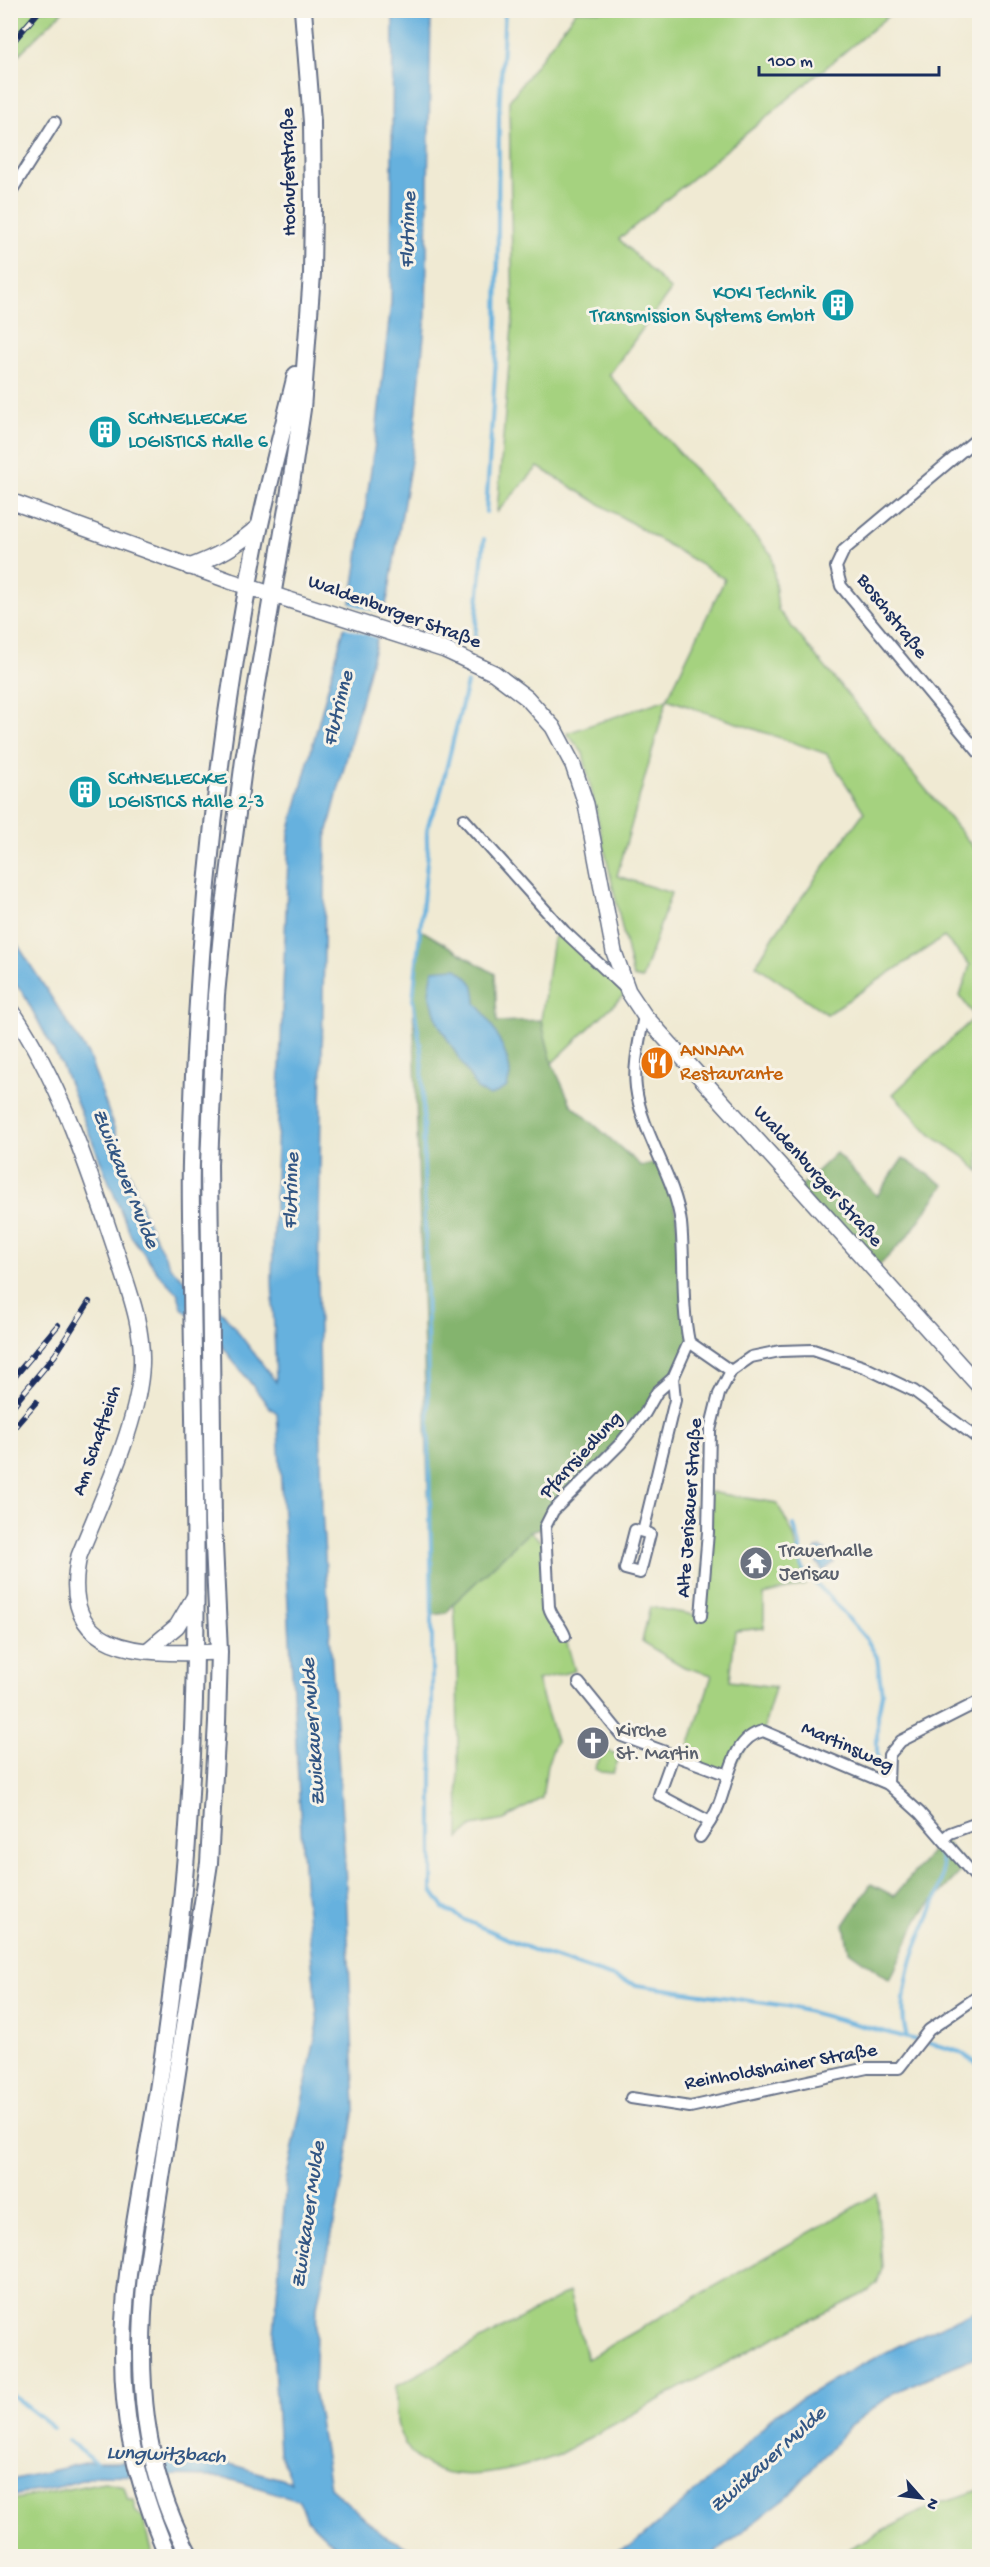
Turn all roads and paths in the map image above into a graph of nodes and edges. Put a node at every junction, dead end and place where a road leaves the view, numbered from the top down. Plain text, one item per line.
1 (303, 10) edge
2 (55, 122) dead end
3 (10, 193) edge
4 (306, 333) junction
5 (980, 436) edge
6 (10, 501) edge
7 (260, 525) junction
8 (189, 567) junction
9 (248, 587) junction
10 (272, 594) junction
11 (980, 754) edge
12 (464, 819) dead end
13 (628, 991) junction
14 (10, 1008) edge
15 (644, 1015) junction
16 (689, 1342) junction
17 (731, 1371) junction
18 (673, 1378) junction
19 (980, 1387) edge
20 (980, 1440) edge
21 (643, 1532) dead end
22 (196, 1594) junction
23 (701, 1616) dead end
24 (565, 1636) dead end
25 (147, 1651) junction
26 (219, 1652) junction
27 (196, 1653) junction
28 (579, 1683) dead end
29 (980, 1701) edge
30 (674, 1756) junction
31 (728, 1774) junction
32 (888, 1784) junction
33 (710, 1822) junction
34 (980, 1822) edge
35 (700, 1837) dead end
36 (943, 1839) junction
37 (980, 1882) edge
38 (980, 1995) edge
39 (631, 2098) dead end
40 (153, 2493) junction
41 (168, 2556) edge
42 (190, 2556) edge

1 - 4 main road, Hochuferstraße
2 - 3 street
4 - 7 main road, Hochuferstraße
4 - 10 main road, Hochuferstraße
5 - 11 street, Boschstraße
6 - 8 street, Waldenburger Straße
7 - 8 street
7 - 9 main road, Hochuferstraße
8 - 9 street, Waldenburger Straße
9 - 10 street, Waldenburger Straße
9 - 22 main road, Hochuferstraße
10 - 13 street, Waldenburger Straße
10 - 26 main road, Hochuferstraße
12 - 13 street, Waldenburger Straße
13 - 15 street, Waldenburger Straße
14 - 25 street, Am Schafteich
15 - 16 street
15 - 19 street, Waldenburger Straße
16 - 17 street
16 - 18 street, Pfarrsiedlung
17 - 20 street
17 - 23 street, Alte Jerisauer Straße
18 - 21 street, Pfarrsiedlung
18 - 24 street, Pfarrsiedlung
22 - 25 street
22 - 27 main road, Hochuferstraße
25 - 27 street, Am Schafteich
26 - 27 street, Am Schafteich
26 - 40 main road, Hochuferstraße
27 - 40 main road, Hochuferstraße
28 - 30 street
29 - 32 street
30 - 31 street
30 - 33 street
31 - 32 street, Martinsweg
31 - 33 street
32 - 36 street, Martinsweg
33 - 35 street
34 - 36 street
36 - 37 street, Martinsweg
38 - 39 street, Reinholdshainer Straße
40 - 41 main road
40 - 42 main road

